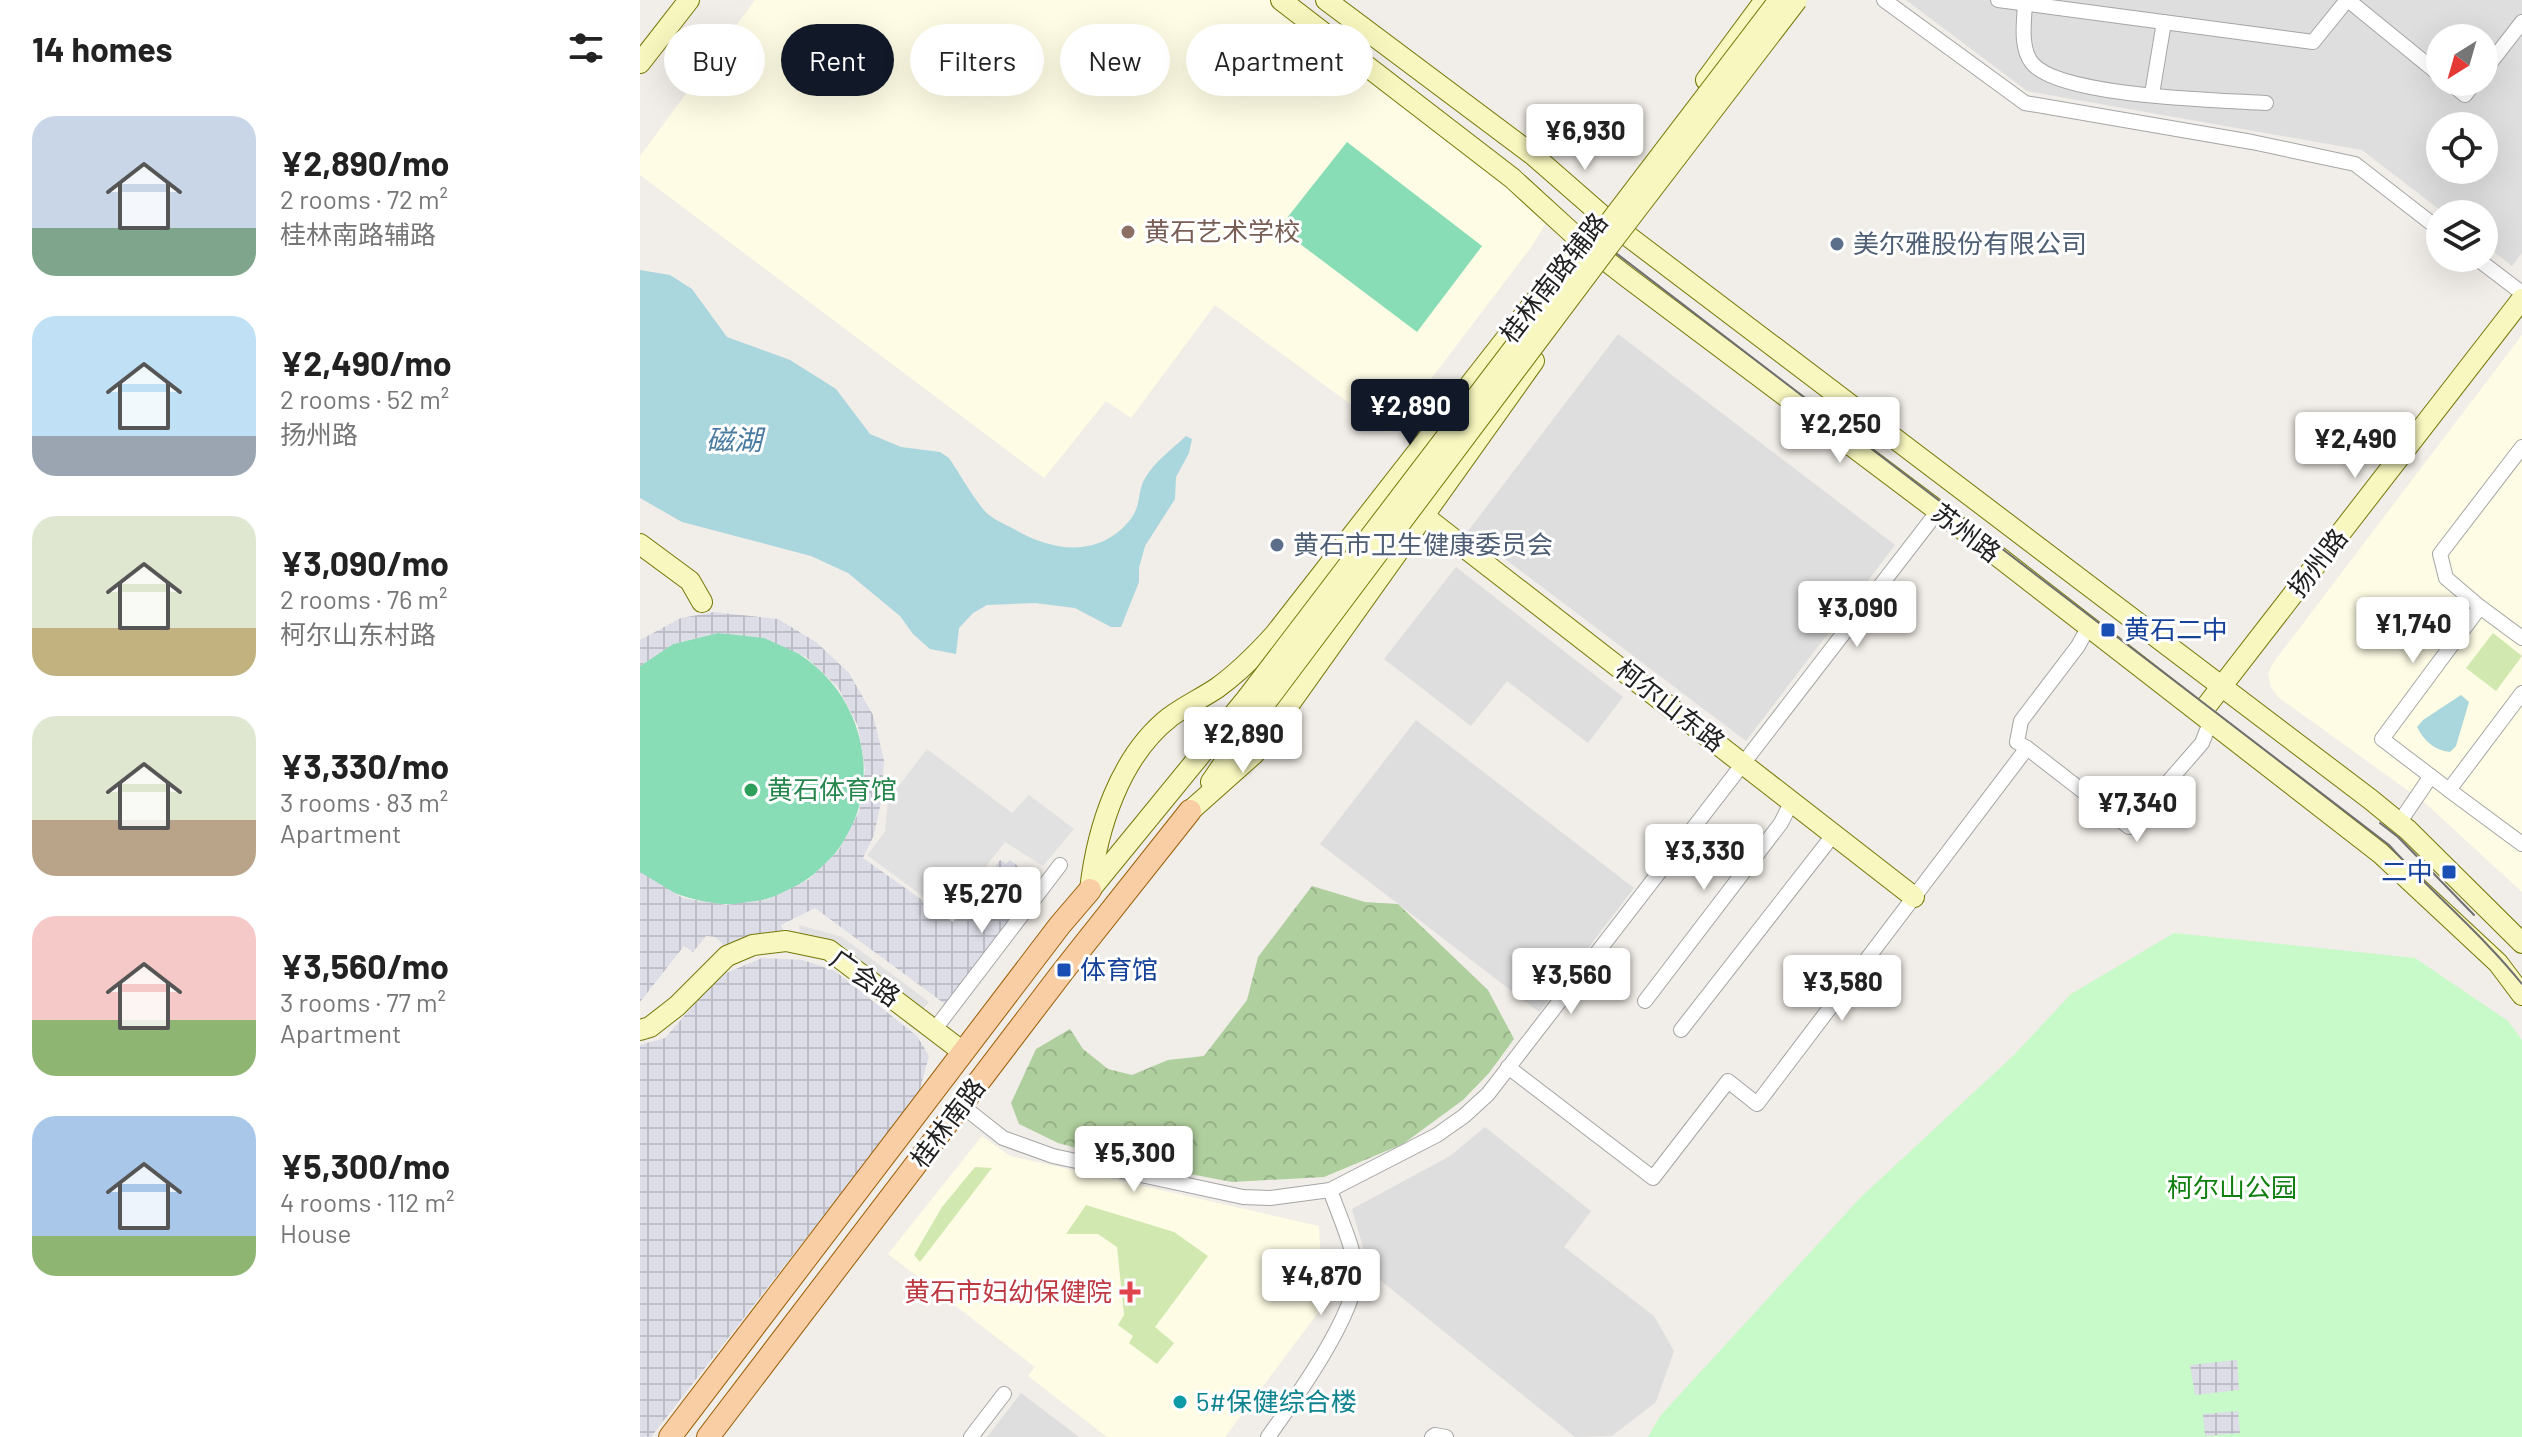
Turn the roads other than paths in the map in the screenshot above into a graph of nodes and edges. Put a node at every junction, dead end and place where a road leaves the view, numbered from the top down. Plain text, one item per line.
1 (689, 0) edge
2 (1281, 0) edge
3 (1326, 0) edge
4 (1765, 0) edge
5 (1779, 0) edge
6 (1797, 0) edge
7 (1809, 0) edge
8 (1884, 0) edge
9 (1998, 0) edge
10 (2347, 0) edge
11 (2025, 4) junction
12 (2164, 22) junction
13 (2522, 22) edge
14 (2498, 53) edge
15 (640, 63) edge
16 (2426, 64) edge
17 (2152, 94) junction
18 (2266, 103) dead end
19 (1602, 216) junction
20 (2426, 219) edge
21 (1626, 235) junction
22 (1582, 242) junction
23 (1607, 260) junction
24 (2493, 272) edge
25 (2522, 296) edge
26 (2522, 447) edge
27 (1938, 511) junction
28 (1424, 516) junction
29 (640, 544) edge
30 (702, 602) dead end
31 (2480, 607) junction
32 (2089, 626) junction
33 (2522, 638) edge
34 (2222, 687) junction
35 (2522, 693) edge
36 (1253, 706) junction
37 (2206, 716) junction
38 (2027, 748) junction
39 (1744, 763) junction
40 (2431, 776) junction
41 (2449, 790) junction
42 (1792, 801) junction
43 (1190, 811) junction
44 (2399, 823) junction
45 (1834, 834) junction
46 (2522, 844) edge
47 (1060, 865) dead end
48 (1090, 890) junction
49 (1914, 897) junction
50 (2522, 943) edge
51 (2522, 995) edge
52 (1645, 1001) dead end
53 (935, 1029) junction
54 (640, 1030) edge
55 (1681, 1030) dead end
56 (963, 1052) junction
57 (1508, 1067) junction
58 (961, 1105) junction
59 (1330, 1190) junction
60 (1004, 1394) dead end
61 (670, 1437) edge
62 (708, 1437) edge
63 (971, 1437) edge
64 (1268, 1437) edge
65 (1432, 1437) edge
66 (1446, 1437) edge

1 - 15 main road
2 - 22 main road, 苏州路
3 - 19 main road, 苏州路
4 - 19 main road, 桂林南路辅路
5 - 36 main road, bridge
6 - 36 main road, bridge
7 - 21 main road, 桂林南路辅路
8 - 20 street
9 - 11 street
10 - 12 street
10 - 16 street
11 - 12 street
11 - 17 street
12 - 17 street
13 - 14 street
17 - 18 street
19 - 21 main road, 苏州路
19 - 22 main road, 桂林南路辅路
21 - 23 main road, 桂林南路辅路
21 - 34 main road, 苏州路
22 - 23 main road, 苏州路
22 - 48 main road, 桂林南路辅路
23 - 27 main road, 苏州路
23 - 28 main road, 桂林南路辅路
24 - 25 street
25 - 34 main road, 扬州路
26 - 31 street
27 - 32 main road, 苏州路
27 - 39 street
28 - 39 main road, 柯尔山东路
28 - 43 main road, 桂林南路辅路
29 - 30 main road
31 - 33 street
31 - 40 street
32 - 37 main road, 苏州路
32 - 38 street
34 - 37 main road, 扬州路
34 - 44 main road, 苏州路
35 - 41 street
36 - 43 main road
36 - 48 main road
37 - 38 street
37 - 51 main road, 苏州路
38 - 49 street
39 - 42 main road, 柯尔山东路
39 - 57 street
40 - 41 street
40 - 44 street
41 - 46 street
42 - 45 main road, 柯尔山东路
42 - 52 street
43 - 58 main road, 桂林南路
44 - 50 main road, 苏州路
45 - 49 main road, 柯尔山东路
45 - 55 street
47 - 53 street
48 - 56 main road, 桂林南路
49 - 57 street
53 - 54 main road, 广会路
53 - 56 main road, 广会路
56 - 61 main road, 桂林南路
57 - 59 street
58 - 59 street
58 - 62 main road, 桂林南路
59 - 64 street
60 - 63 street
65 - 66 street

